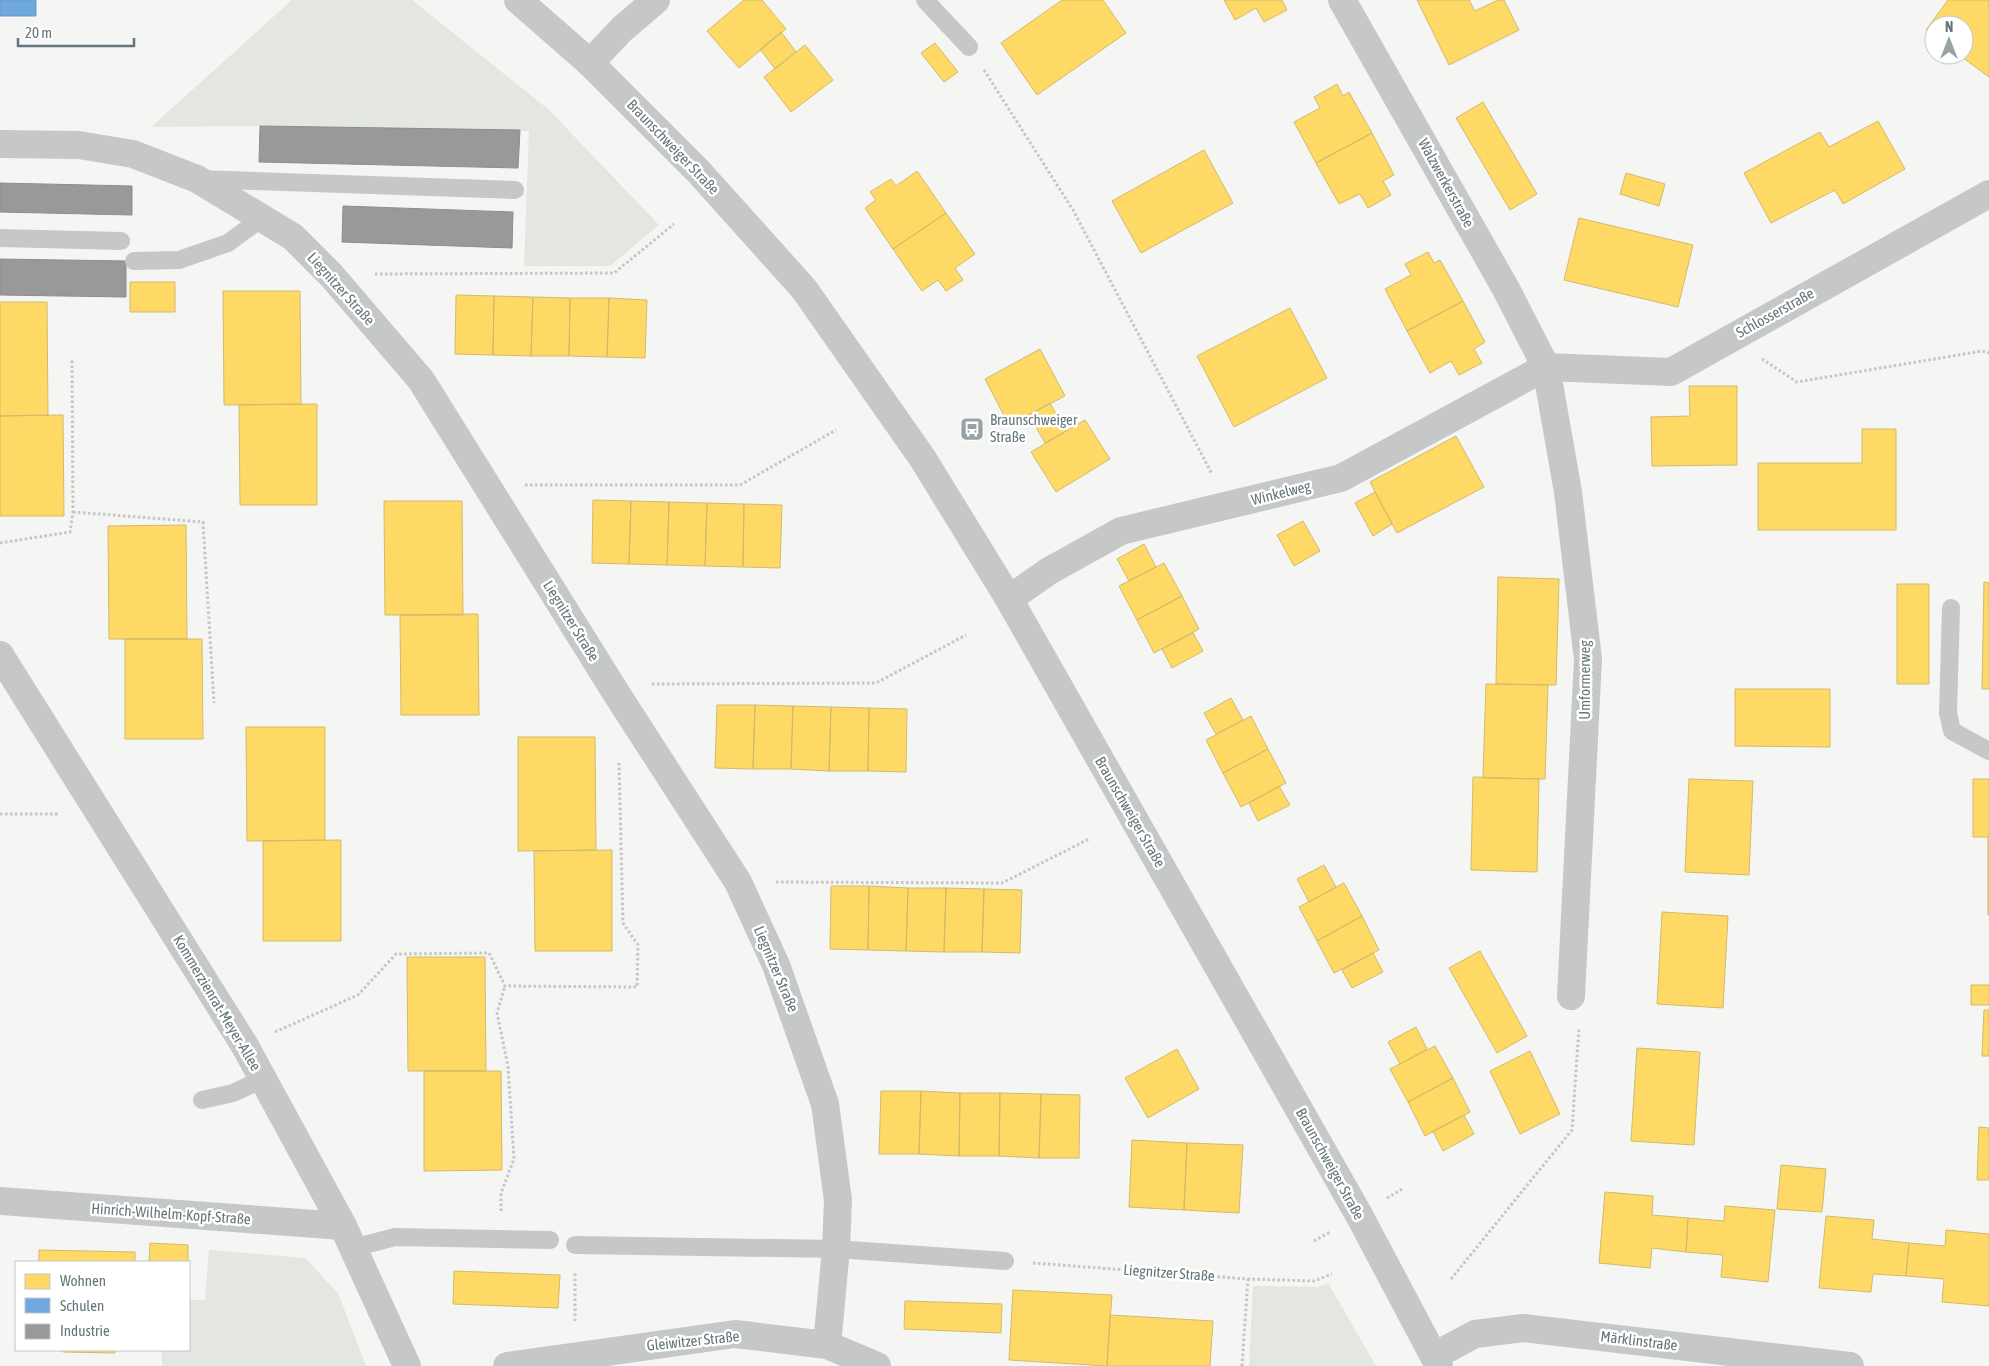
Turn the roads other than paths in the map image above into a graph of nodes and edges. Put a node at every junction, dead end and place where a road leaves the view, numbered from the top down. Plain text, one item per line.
1 (518, 0) edge
2 (656, 0) edge
3 (926, 0) edge
4 (1342, 0) edge
5 (969, 47) road end
6 (590, 63) junction
7 (0, 144) edge
8 (198, 179) junction
9 (515, 190) dead end
10 (1989, 194) edge
11 (262, 218) junction
12 (0, 238) edge
13 (121, 241) dead end
14 (134, 261) dead end
15 (1546, 367) junction
16 (1009, 599) junction
17 (1951, 608) dead end
18 (0, 655) edge
19 (1989, 751) edge
20 (1571, 996) road end
21 (263, 1079) junction
22 (202, 1100) dead end
23 (0, 1201) edge
24 (348, 1237) junction
25 (550, 1240) dead end
26 (575, 1244) road end
27 (836, 1249) junction
28 (1005, 1261) road end
29 (828, 1345) junction
30 (1437, 1361) edge
31 (407, 1366) edge
32 (507, 1366) edge
33 (877, 1366) edge
34 (1850, 1366) edge

1 - 6 street, Braunschweiger Straße
2 - 6 street
3 - 5 lane
4 - 15 street, Walzwerkerstraße
6 - 16 street, Braunschweiger Straße
7 - 8 street, Liegnitzer Straße
8 - 9 lane
8 - 11 street, Liegnitzer Straße
10 - 15 street, Schlosserstraße
11 - 14 lane
11 - 27 street, Liegnitzer Straße
12 - 13 lane
15 - 16 street, Winkelweg
15 - 20 street, Umformerweg
16 - 30 street, Braunschweiger Straße
17 - 19 lane
18 - 21 street, Kommerzienrat-Meyer-Allee
21 - 22 lane
21 - 24 street, Kommerzienrat-Meyer-Allee
23 - 24 street, Hinrich-Wilhelm-Kopf-Straße
24 - 25 lane
24 - 31 street, Kommerzienrat-Meyer-Allee
26 - 27 lane
27 - 28 lane
27 - 29 street, Liegnitzer Straße
29 - 32 street, Gleiwitzer Straße
29 - 33 street, Gleiwitzer Straße
30 - 34 street, Märklinstraße

